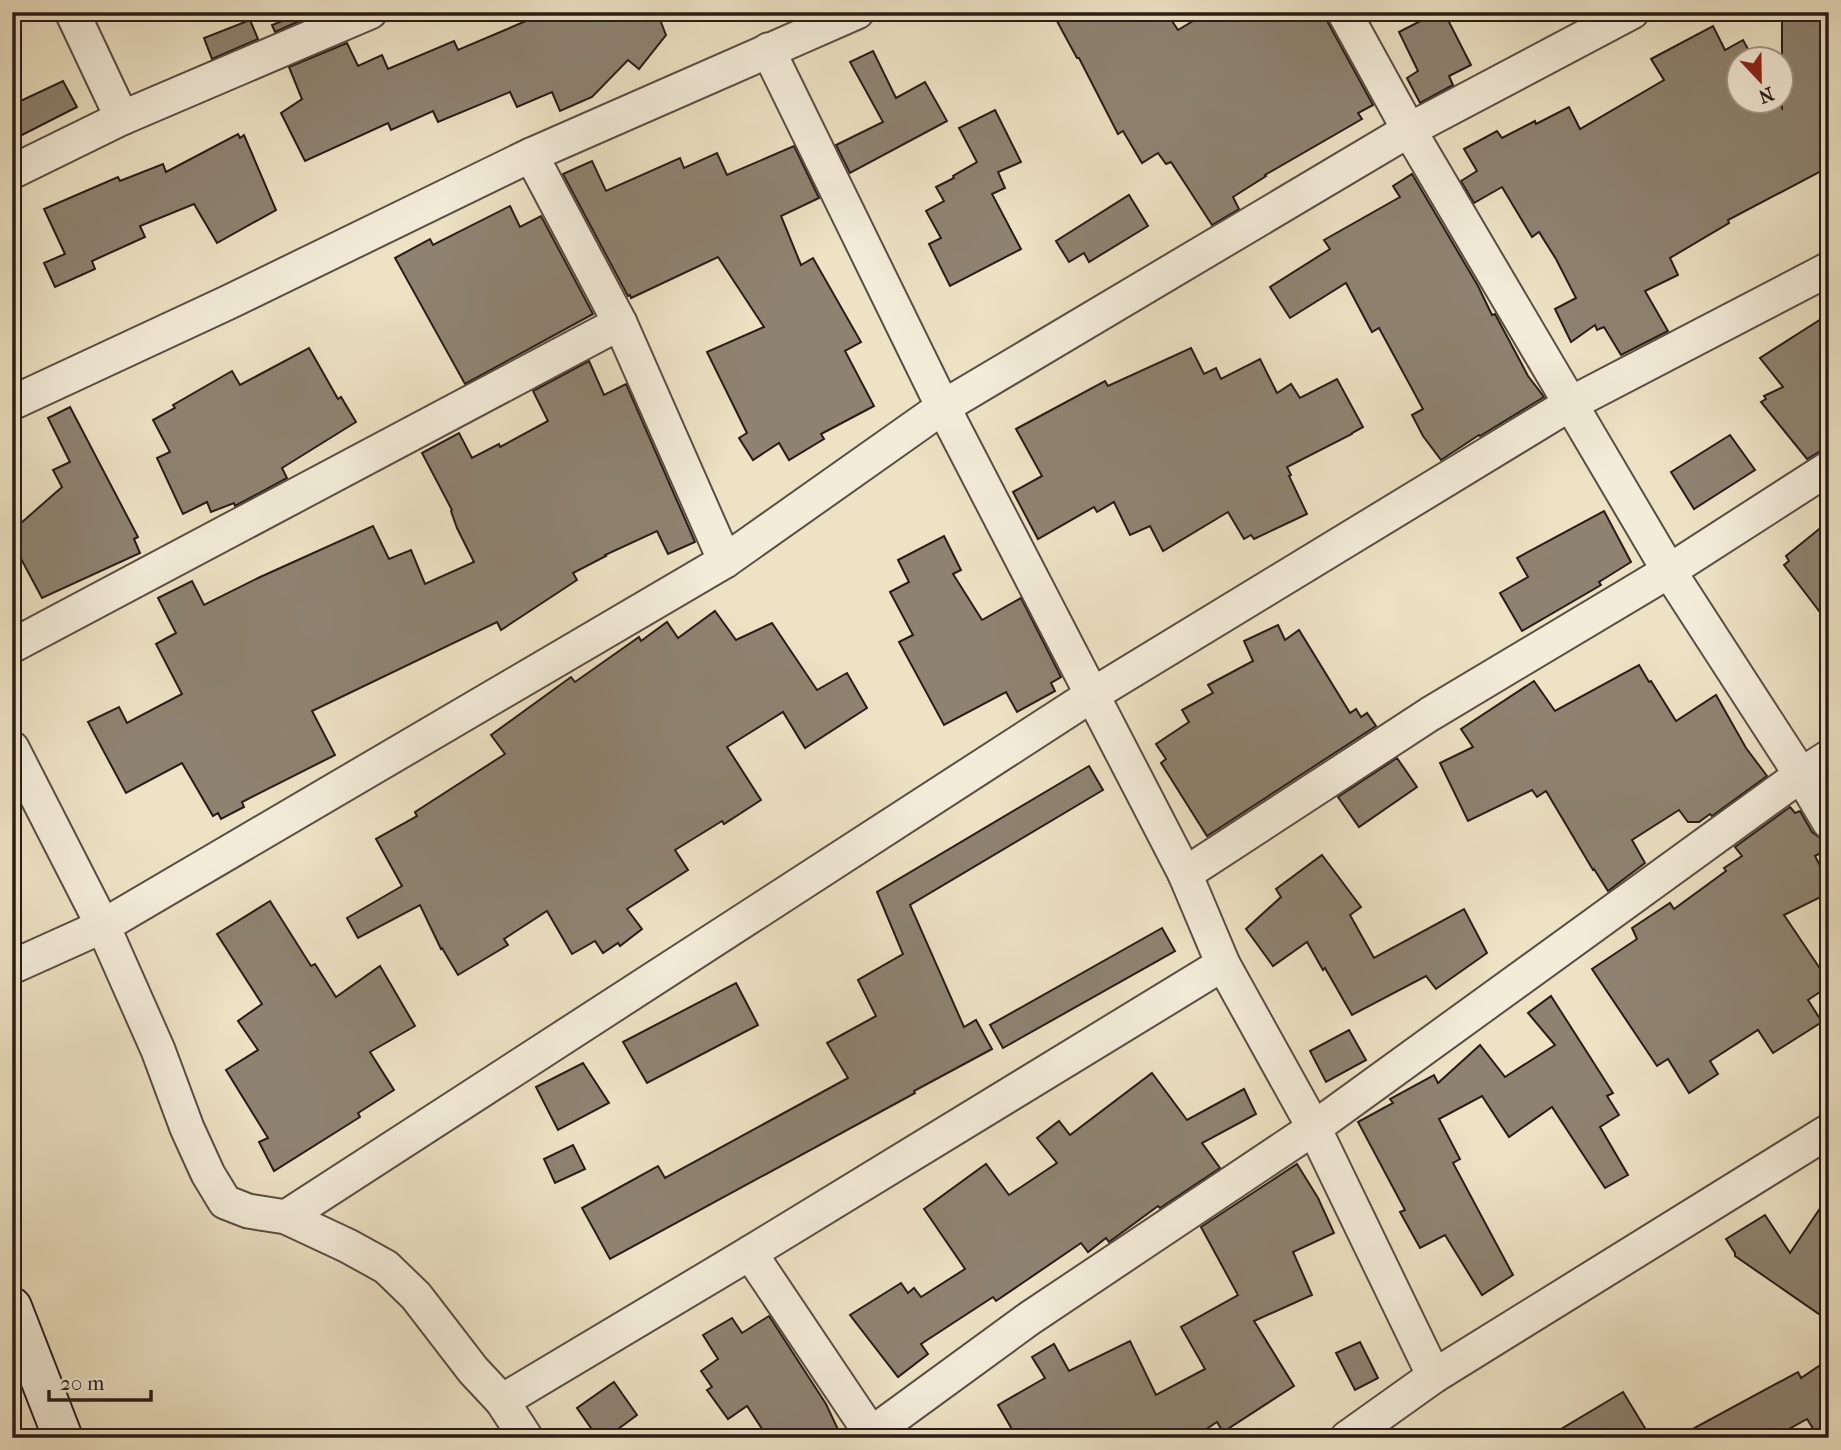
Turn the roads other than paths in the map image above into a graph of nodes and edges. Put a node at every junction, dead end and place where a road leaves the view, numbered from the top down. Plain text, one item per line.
1 (72, 12) edge
2 (370, 12) edge
3 (857, 12) edge
4 (1344, 12) edge
5 (1632, 12) edge
6 (768, 50) junction
7 (122, 118) junction
8 (1409, 130) junction
9 (531, 155) junction
10 (12, 172) edge
11 (1829, 269) edge
12 (620, 323) junction
13 (12, 403) edge
14 (1570, 404) junction
15 (943, 407) junction
16 (1829, 468) edge
17 (725, 561) junction
18 (1669, 571) junction
19 (12, 646) edge
20 (1092, 695) junction
21 (12, 748) edge
22 (1829, 757) edge
23 (1801, 775) junction
24 (1829, 822) edge
25 (1185, 874) junction
26 (103, 926) junction
27 (1223, 964) junction
28 (12, 967) edge
29 (1314, 1128) junction
30 (1829, 1131) edge
31 (286, 1217) junction
32 (750, 1253) junction
33 (12, 1307) edge
34 (1434, 1376) junction
35 (502, 1401) junction
36 (872, 1436) edge
37 (63, 1438) edge
38 (526, 1438) edge
39 (1347, 1438) edge

1 - 7 street
2 - 7 street
3 - 6 street
4 - 8 street
5 - 8 street
6 - 9 street
6 - 15 street
7 - 10 street
8 - 14 street
8 - 15 street
9 - 12 street
9 - 13 street
11 - 14 street
12 - 17 street
12 - 19 street
14 - 18 street
14 - 20 street
15 - 17 street
15 - 20 street
16 - 18 street
17 - 26 street
18 - 23 street
18 - 25 street
20 - 25 street
20 - 31 street
21 - 26 street
22 - 23 street
23 - 24 street
23 - 29 street
25 - 27 street
26 - 28 street
26 - 31 street
27 - 29 street
27 - 32 street
29 - 34 street
29 - 36 street
30 - 34 street
31 - 35 street
32 - 35 street
32 - 36 street
33 - 37 street
34 - 39 street
35 - 38 street

